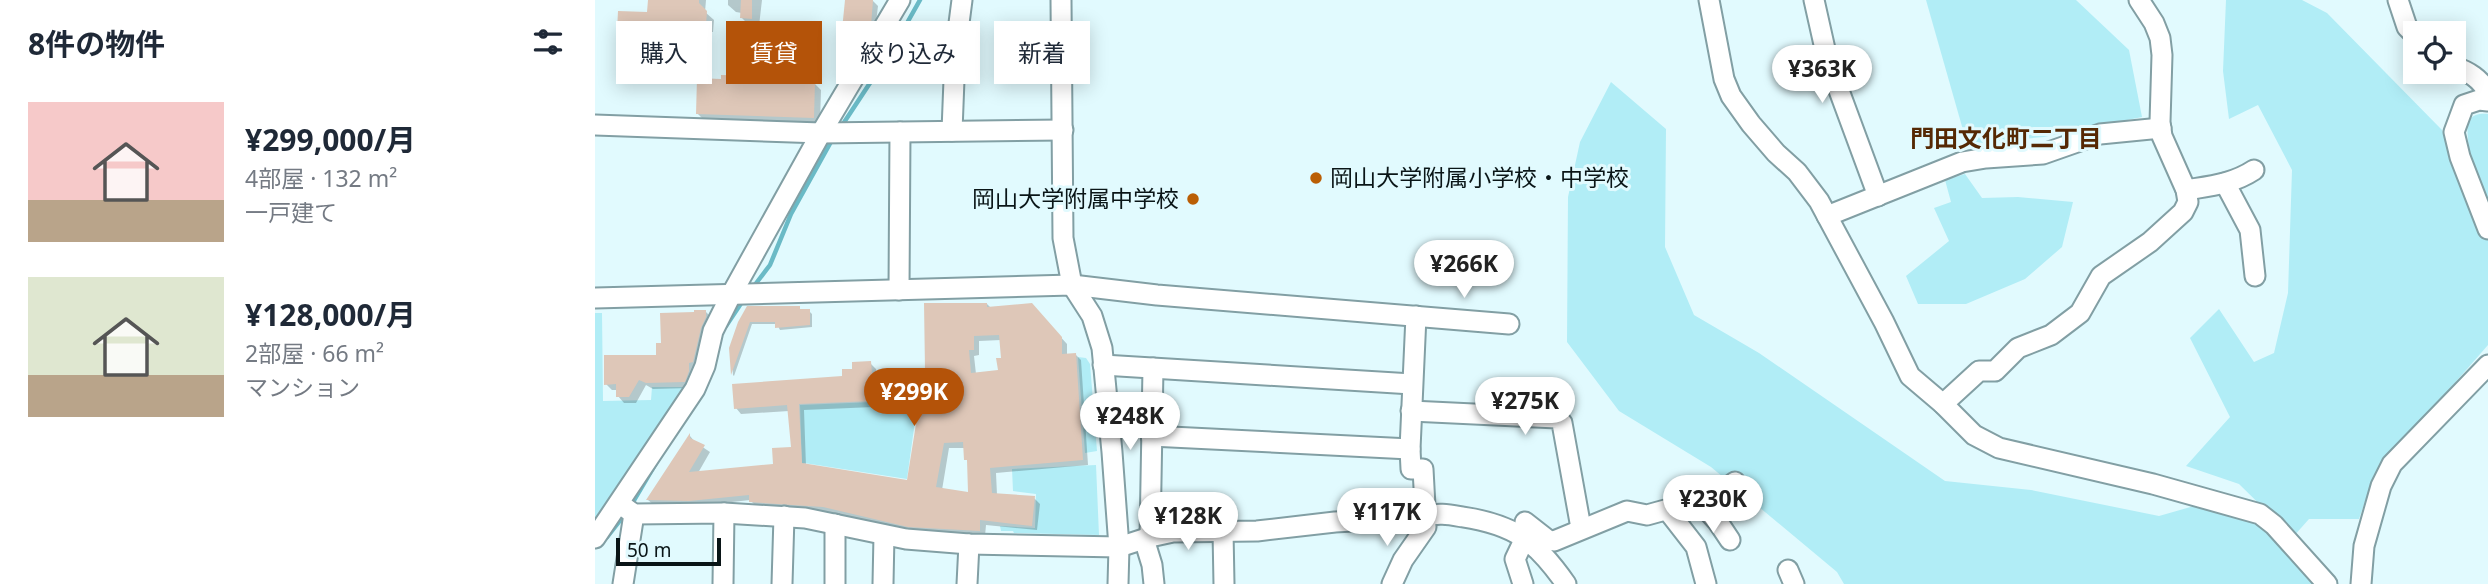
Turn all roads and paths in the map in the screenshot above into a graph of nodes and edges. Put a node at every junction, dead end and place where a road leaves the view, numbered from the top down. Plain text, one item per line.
1 (900, 0) edge
2 (962, 0) edge
3 (1061, 0) edge
4 (1709, 0) edge
5 (1814, 0) edge
6 (2139, 0) edge
7 (2398, 0) edge
8 (2405, 21) edge
9 (2466, 71) edge
10 (2488, 93) edge
11 (2488, 101) edge
12 (595, 125) edge
13 (2161, 128) junction
14 (1063, 130) junction
15 (952, 131) junction
16 (900, 132) junction
17 (831, 133) junction
18 (2254, 170) dead end
19 (2225, 183) junction
20 (2186, 190) junction
21 (1878, 196) junction
22 (1827, 216) junction
23 (2488, 229) edge
24 (2255, 276) dead end
25 (1072, 285) junction
26 (899, 290) junction
27 (742, 294) junction
28 (595, 298) edge
29 (1416, 316) junction
30 (1509, 324) dead end
31 (1103, 365) junction
32 (2488, 365) edge
33 (1153, 368) junction
34 (1412, 384) junction
35 (1943, 404) junction
36 (1411, 411) junction
37 (1151, 436) junction
38 (1410, 449) junction
39 (1735, 482) dead end
40 (1699, 501) junction
41 (627, 509) junction
42 (1668, 511) junction
43 (725, 513) junction
44 (783, 516) junction
45 (1426, 517) junction
46 (835, 524) junction
47 (1581, 528) junction
48 (1223, 531) junction
49 (884, 535) junction
50 (595, 538) edge
51 (1147, 538) junction
52 (1730, 540) dead end
53 (1522, 543) junction
54 (969, 544) junction
55 (1118, 547) junction
56 (623, 584) edge
57 (723, 584) edge
58 (782, 584) edge
59 (835, 584) edge
60 (883, 584) edge
61 (967, 584) edge
62 (1118, 584) edge
63 (1154, 584) edge
64 (1224, 584) edge
65 (1392, 584) edge
66 (1523, 584) edge
67 (1566, 584) edge
68 (1706, 584) edge
69 (2327, 584) edge
70 (2361, 584) edge

1 - 17 street
2 - 15 street
3 - 14 street
4 - 22 street
5 - 21 street
6 - 13 street
7 - 8 street
9 - 10 street
11 - 23 street
12 - 17 street
13 - 20 street
13 - 21 street
14 - 15 street
14 - 25 street
15 - 16 street
16 - 17 street
16 - 26 street
17 - 27 street
18 - 19 street
19 - 20 street
19 - 24 street
20 - 35 street
21 - 22 street
22 - 35 street
25 - 26 street
25 - 29 street
25 - 31 street
26 - 27 street
27 - 28 street
27 - 41 street
29 - 30 street
29 - 34 street
31 - 33 street
31 - 55 street
32 - 70 street
33 - 34 street
33 - 37 street
34 - 36 street
35 - 69 street
36 - 38 street
36 - 47 street
37 - 38 street
37 - 51 street
38 - 45 street
39 - 40 street
40 - 42 street
40 - 52 street
41 - 43 street
41 - 50 street
41 - 56 street
42 - 47 street
42 - 68 street
43 - 44 street
43 - 57 street
44 - 46 street
44 - 58 street
45 - 47 street
45 - 48 street
45 - 53 street
45 - 65 street
46 - 49 street
46 - 59 street
48 - 51 street
48 - 64 street
49 - 54 street
49 - 60 street
51 - 55 street
51 - 63 street
53 - 66 street
53 - 67 street
54 - 55 street
54 - 61 street
55 - 62 street

